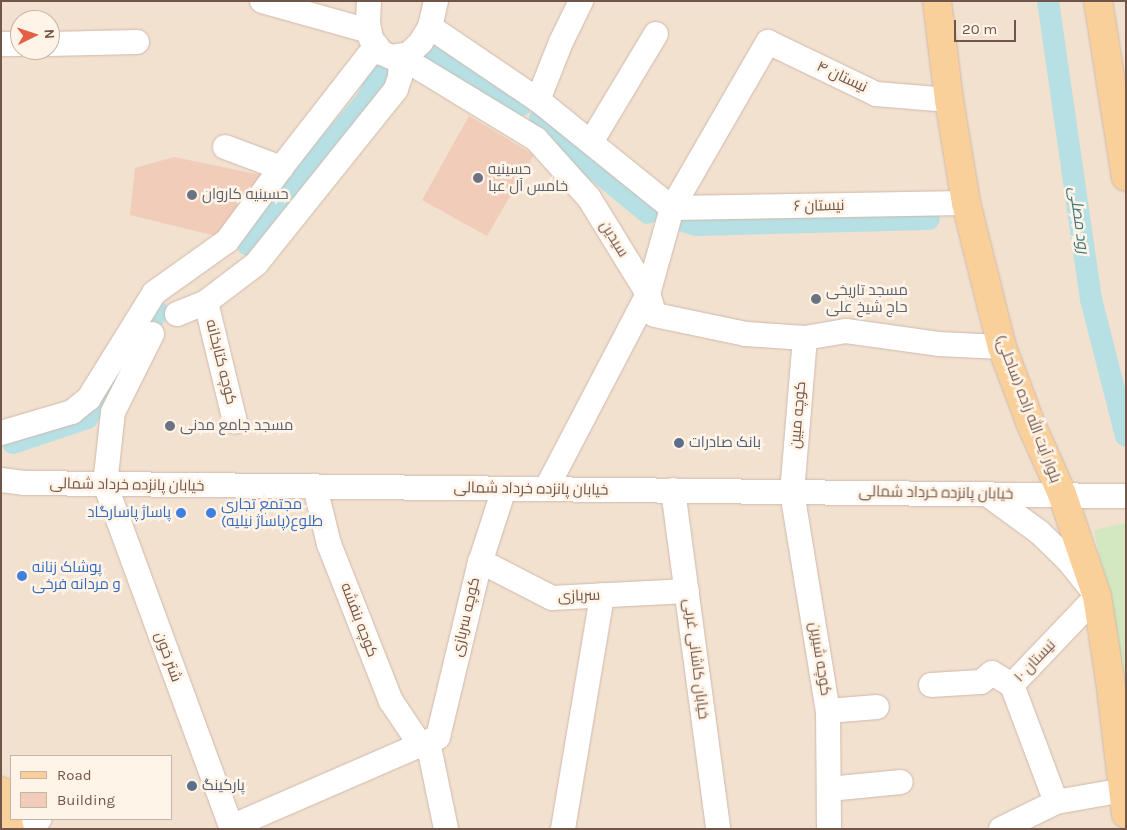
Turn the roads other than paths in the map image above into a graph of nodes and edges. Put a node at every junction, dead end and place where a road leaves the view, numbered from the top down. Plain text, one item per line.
1 (262, 1) edge
2 (368, 1) edge
3 (436, 1) edge
4 (581, 1) edge
5 (937, 1) edge
6 (1098, 1) edge
7 (430, 27) junction
8 (656, 34) dead end
9 (372, 39) junction
10 (138, 42) dead end
11 (60, 44) edge
12 (401, 57) junction
13 (538, 100) junction
14 (949, 100) junction
15 (591, 142) junction
16 (225, 146) dead end
17 (1123, 150) edge
18 (281, 168) junction
19 (1126, 177) edge
20 (966, 203) junction
21 (672, 208) junction
22 (648, 294) junction
23 (206, 302) junction
24 (177, 314) dead end
25 (152, 334) dead end
26 (805, 338) junction
27 (1002, 347) junction
28 (236, 422) dead end
29 (1, 433) edge
30 (1, 480) edge
31 (105, 484) junction
32 (315, 487) junction
33 (504, 489) junction
34 (546, 489) junction
35 (673, 490) junction
36 (792, 492) junction
37 (987, 494) junction
38 (1062, 494) junction
39 (1126, 496) edge
40 (480, 560) junction
41 (687, 592) junction
42 (602, 595) junction
43 (1097, 596) junction
44 (931, 685) dead end
45 (1012, 685) junction
46 (877, 707) dead end
47 (828, 711) junction
48 (425, 744) junction
49 (901, 782) dead end
50 (829, 789) junction
51 (1, 792) edge
52 (1056, 802) junction
53 (1125, 802) edge
54 (35, 820) edge
55 (10, 827) edge
56 (231, 828) edge
57 (446, 829) edge
58 (563, 829) edge
59 (718, 829) edge
60 (829, 829) edge
61 (1002, 829) edge

1 - 9 street, سیدین
2 - 9 street
3 - 7 street
4 - 13 street
5 - 14 main road, بلوار آیت الله زاده (ساحلی)
6 - 17 main road
7 - 12 street
7 - 13 street
8 - 15 street
9 - 12 street, سیدین
9 - 18 street
10 - 11 street
12 - 22 street, سیدین
12 - 23 street
13 - 15 street
14 - 20 main road, بلوار آیت الله زاده (ساحلی)
14 - 21 street, نیستان ۴
15 - 21 street
16 - 18 street
17 - 19 main road
18 - 29 street
20 - 21 street, نیستان ۶
20 - 27 main road, بلوار آیت الله زاده (ساحلی)
21 - 22 street
22 - 26 street, سیدین
22 - 34 street
23 - 24 street
23 - 28 street, کوچه کتابخانه
25 - 31 street
26 - 27 street
26 - 36 street, کوچه مبین
27 - 38 main road, بلوار آیت الله زاده (ساحلی)
30 - 31 street, خیابان پانزده خرداد شمالی
31 - 32 street, خیابان پانزده خرداد شمالی
31 - 56 street, شتر خون
32 - 33 street, خیابان پانزده خرداد شمالی
32 - 48 street, کوچه بنفشه
33 - 34 street, خیابان پانزده خرداد شمالی
33 - 40 street, کوچه سربازی
34 - 35 street, خیابان پانزده خرداد شمالی
35 - 36 street, خیابان پانزده خرداد شمالی
35 - 41 street, خیابان کاشانی غربی
36 - 37 street, خیابان پانزده خرداد شمالی
36 - 47 street, کوچه شیرین
37 - 38 street, خیابان پانزده خرداد شمالی
37 - 43 street
38 - 39 street, خیابان پانزده خرداد شمالی
38 - 43 main road, بلوار آیت الله زاده (ساحلی)
40 - 42 street, سربازی
40 - 48 street, کوچه سربازی
41 - 42 street, سربازی
41 - 59 street, خیابان کاشانی غربی
42 - 58 street
43 - 45 street, نیستان ۱۰
43 - 53 main road, بلوار آیت الله زاده (ساحلی)
44 - 45 street, نیستان ۱۰
45 - 52 street
46 - 47 street
47 - 50 street, کوچه شیرین
48 - 56 street
48 - 57 street
49 - 50 street
50 - 60 street, کوچه شیرین
51 - 55 main road
52 - 53 street
52 - 61 street
54 - 55 street

